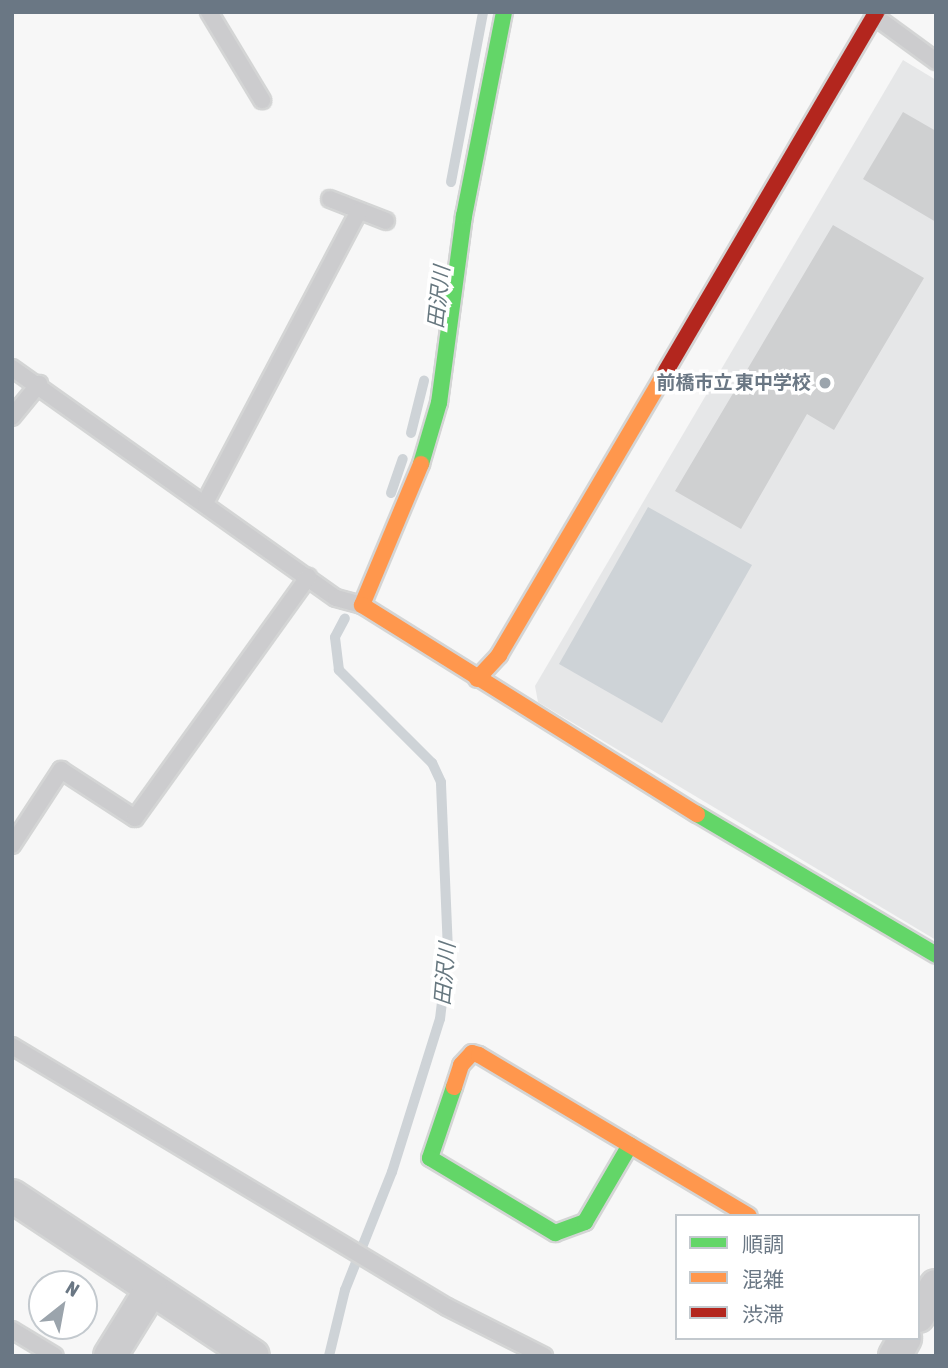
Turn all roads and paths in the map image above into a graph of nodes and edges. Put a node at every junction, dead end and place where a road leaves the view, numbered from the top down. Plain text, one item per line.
1 (209, 12) edge
2 (504, 12) edge
3 (873, 14) edge
4 (936, 61) edge
5 (262, 100) dead end
6 (330, 199) dead end
7 (359, 211) junction
8 (386, 221) dead end
9 (12, 368) edge
10 (39, 384) junction
11 (12, 417) edge
12 (206, 501) junction
13 (308, 577) junction
14 (362, 605) junction
15 (477, 679) junction
16 (12, 845) edge
17 (936, 956) edge
18 (12, 1046) edge
19 (630, 1144) junction
20 (12, 1196) edge
21 (746, 1214) edge
22 (936, 1286) edge
23 (151, 1290) junction
24 (920, 1313) edge
25 (12, 1330) edge
26 (904, 1340) edge
27 (55, 1356) edge
28 (110, 1356) edge
29 (253, 1356) edge
30 (544, 1356) edge
31 (895, 1356) edge

1 - 5 lane
2 - 14 street
3 - 4 lane
3 - 15 street
6 - 7 lane
7 - 8 lane
7 - 12 lane
9 - 10 lane
10 - 11 lane
10 - 12 lane
12 - 13 lane
13 - 14 lane
13 - 16 lane
14 - 15 street
15 - 17 street
18 - 30 lane
19 - 19 street
19 - 21 street
20 - 23 street
22 - 24 street
23 - 28 street
23 - 29 street
25 - 27 lane
26 - 31 street

